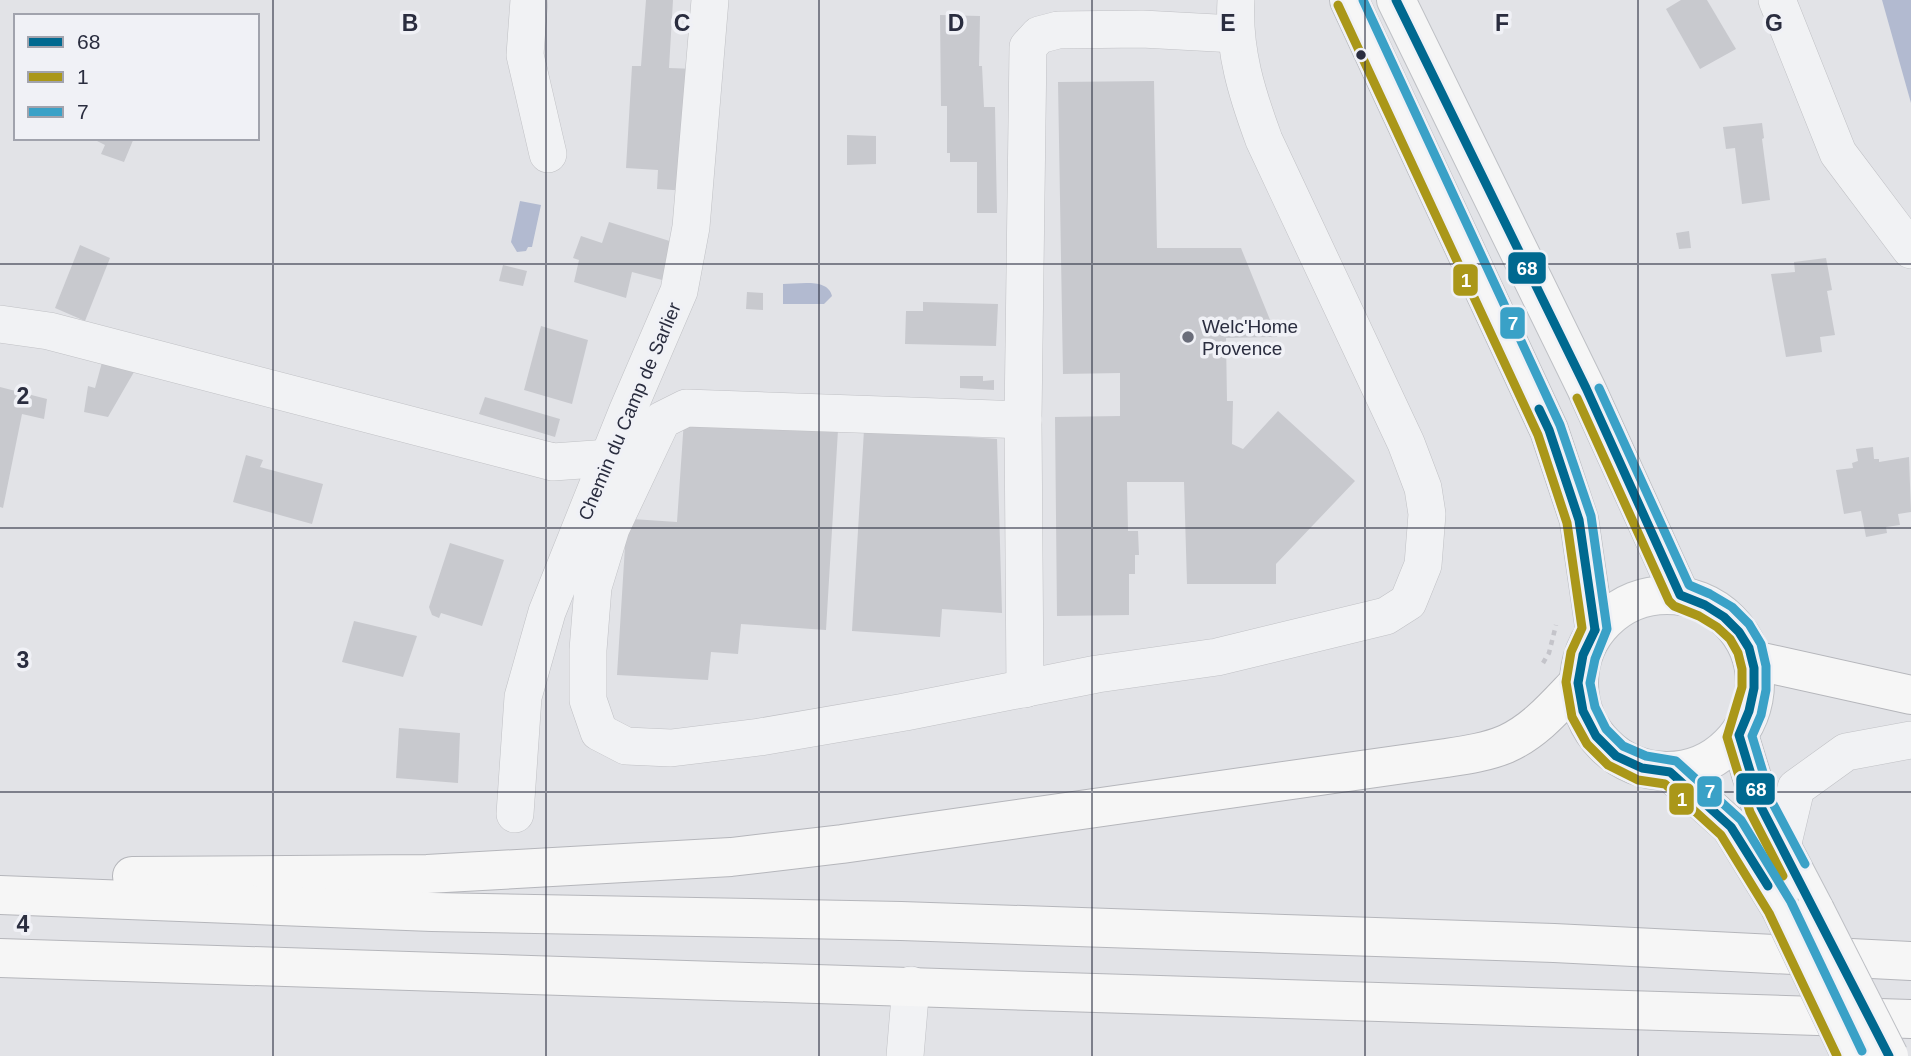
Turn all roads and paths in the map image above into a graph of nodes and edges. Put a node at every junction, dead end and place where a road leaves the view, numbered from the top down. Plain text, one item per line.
1 (529, 0) edge
2 (710, 0) edge
3 (1349, 0) edge
4 (1396, 0) edge
5 (1777, 0) edge
6 (1236, 17) edge
7 (548, 154) dead end
8 (1911, 250) edge
9 (0, 324) edge
10 (1023, 420) junction
11 (609, 458) junction
12 (1680, 595) junction
13 (1595, 631) junction
14 (1753, 660) junction
15 (1578, 683) junction
16 (1025, 688) junction
17 (1911, 695) edge
18 (1739, 735) junction
19 (1911, 740) edge
20 (1670, 772) junction
21 (515, 814) dead end
22 (1782, 847) junction
23 (0, 877) edge
24 (0, 895) edge
25 (1797, 909) junction
26 (0, 958) edge
27 (1911, 961) edge
28 (911, 985) junction
29 (1911, 1019) edge
30 (905, 1056) edge
31 (1851, 1056) edge
32 (1889, 1056) edge

1 - 7 street
2 - 11 street, Chemin du Camp de Sarlier
3 - 13 main road
4 - 12 main road
5 - 8 street
6 - 10 street
6 - 16 street
9 - 11 street
10 - 16 street
10 - 16 street
11 - 21 street, Chemin du Camp de Sarlier
12 - 13 main road
12 - 14 main road
13 - 15 main road
14 - 17 main road
14 - 18 main road
15 - 20 main road
15 - 23 main road
18 - 20 main road
18 - 22 main road
19 - 22 street
20 - 25 main road
22 - 25 main road
24 - 27 main road
25 - 31 main road, bridge
25 - 32 main road, bridge
26 - 28 main road
28 - 29 main road
28 - 30 street

